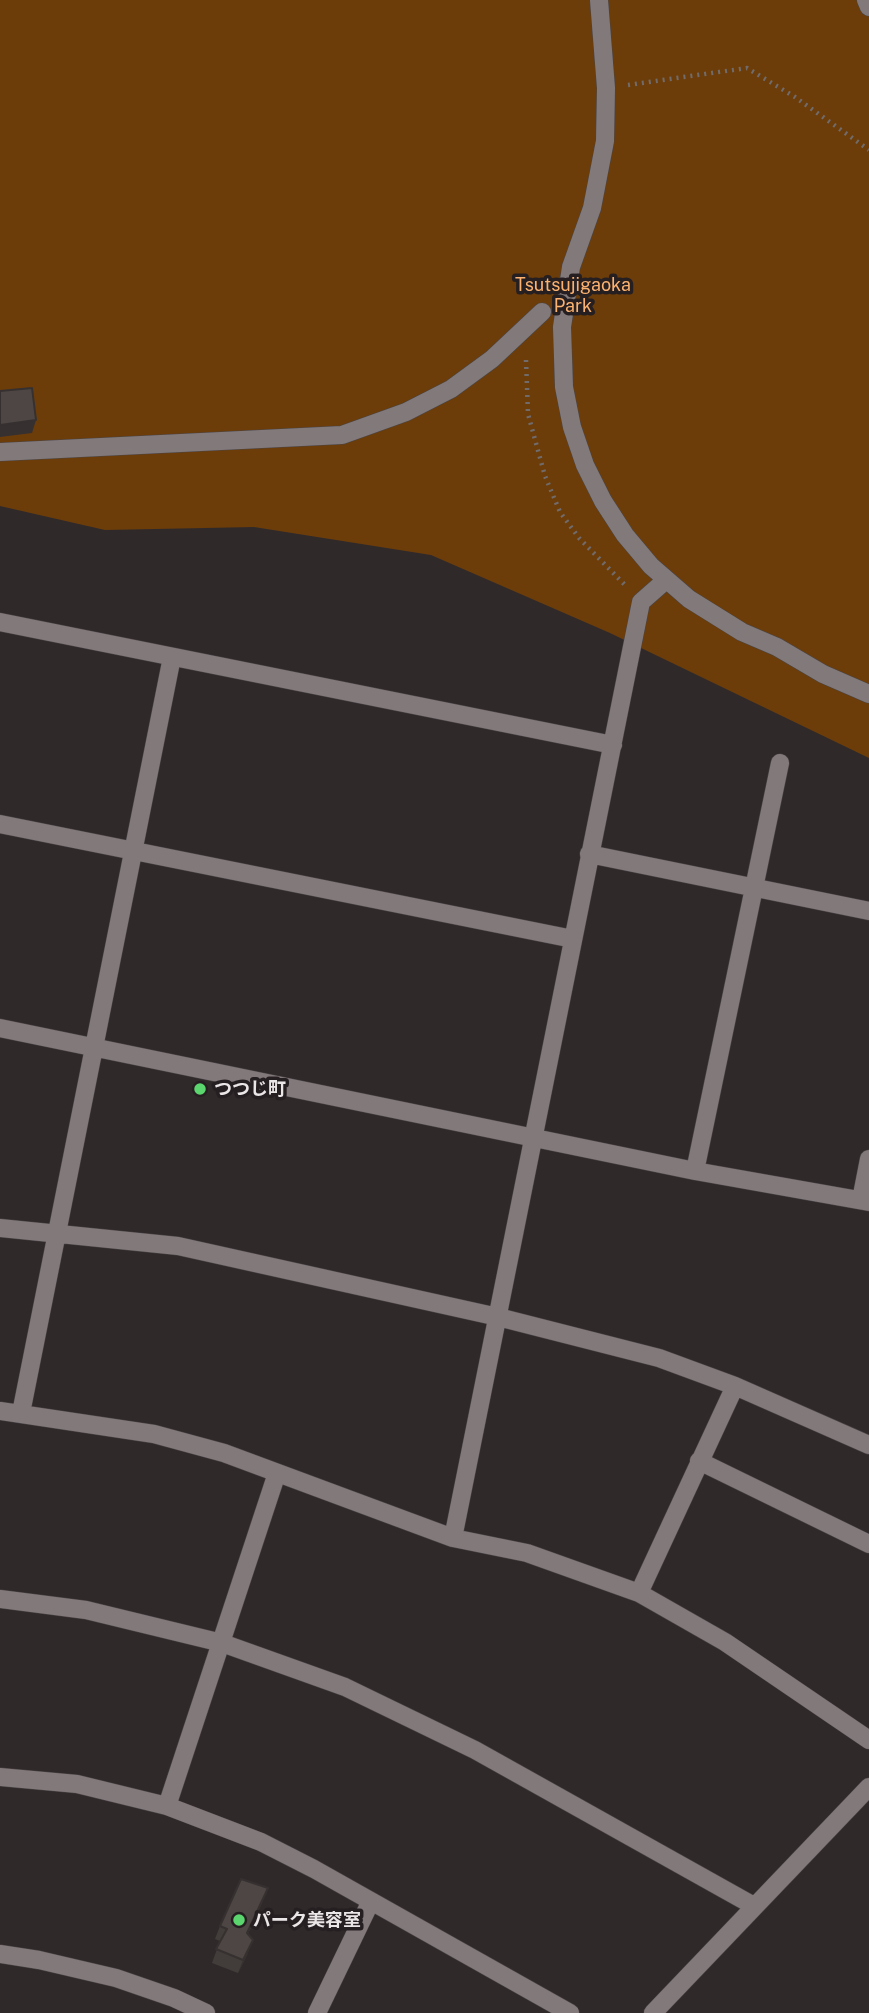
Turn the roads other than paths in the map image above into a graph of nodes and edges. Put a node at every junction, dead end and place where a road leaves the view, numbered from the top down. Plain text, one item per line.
1 (599, 0) edge
2 (866, 0) edge
3 (869, 7) edge
4 (542, 312) dead end
5 (0, 452) edge
6 (666, 580) junction
7 (0, 622) edge
8 (172, 657) junction
9 (869, 694) edge
10 (613, 745) junction
11 (779, 763) dead end
12 (0, 824) edge
13 (132, 850) junction
14 (589, 854) junction
15 (755, 887) junction
16 (869, 911) edge
17 (573, 939) junction
18 (0, 1028) edge
19 (93, 1046) junction
20 (534, 1139) junction
21 (869, 1158) edge
22 (695, 1171) junction
23 (865, 1201) edge
24 (0, 1228) edge
25 (56, 1233) junction
26 (498, 1317) junction
27 (734, 1386) junction
28 (0, 1410) edge
29 (21, 1413) junction
30 (869, 1445) edge
31 (699, 1461) junction
32 (277, 1473) junction
33 (453, 1538) junction
34 (869, 1544) edge
35 (639, 1593) junction
36 (0, 1599) edge
37 (222, 1643) junction
38 (869, 1740) edge
39 (0, 1777) edge
40 (869, 1787) edge
41 (167, 1806) junction
42 (370, 1903) junction
43 (754, 1906) junction
44 (0, 1954) edge
45 (206, 2013) edge
46 (317, 2013) edge
47 (570, 2013) edge
48 (653, 2013) edge

1 - 6 street
2 - 3 street
4 - 5 street
6 - 9 street
6 - 10 street
7 - 8 street
8 - 10 street
8 - 13 street
10 - 14 street
11 - 15 street
12 - 13 street
13 - 17 street
13 - 19 street
14 - 15 street
14 - 17 street
15 - 16 street
15 - 22 street
17 - 20 street
18 - 19 street
19 - 20 street
19 - 25 street
20 - 22 street
20 - 26 street
21 - 23 street
22 - 23 street
24 - 25 street
25 - 26 street
25 - 29 street
26 - 27 street
26 - 33 street
27 - 30 street
27 - 31 street
28 - 29 street
29 - 32 street
31 - 34 street
31 - 35 street
32 - 33 street
32 - 37 street
33 - 35 street
35 - 38 street
36 - 37 street
37 - 41 street
37 - 43 street
39 - 41 street
40 - 43 street
41 - 42 street
42 - 46 street
42 - 47 street
43 - 48 street
44 - 45 street

